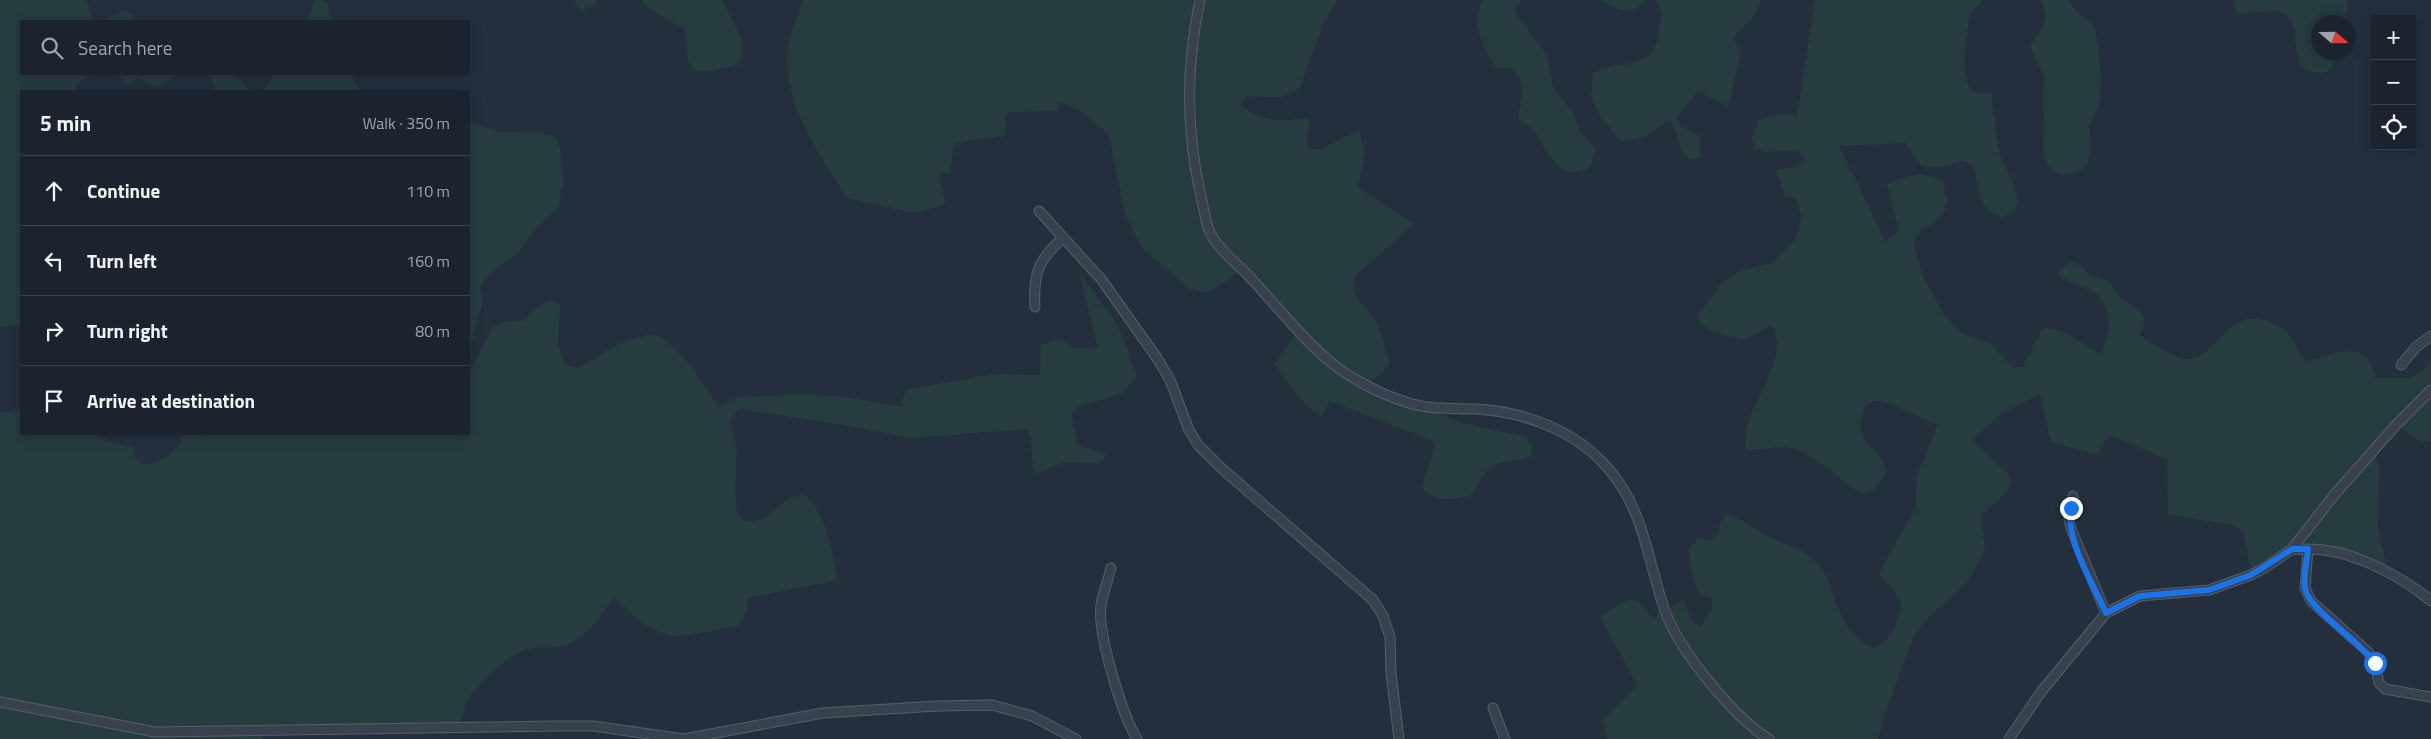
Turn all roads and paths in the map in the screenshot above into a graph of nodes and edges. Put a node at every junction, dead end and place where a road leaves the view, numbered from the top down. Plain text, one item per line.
1 (1200, 0) edge
2 (1039, 211) dead end
3 (1063, 238) junction
4 (1035, 307) dead end
5 (2431, 336) edge
6 (2401, 365) dead end
7 (2431, 390) edge
8 (2073, 496) dead end
9 (2292, 549) junction
10 (2308, 549) junction
11 (1111, 568) dead end
12 (2431, 601) edge
13 (2106, 613) junction
14 (2431, 697) edge
15 (0, 702) edge
16 (1493, 708) dead end
17 (647, 736) edge
18 (1076, 739) edge
19 (1137, 739) edge
20 (1399, 739) edge
21 (1505, 739) edge
22 (1769, 739) edge
23 (2009, 739) edge

1 - 22 street
2 - 3 street
3 - 4 street
3 - 20 street
5 - 6 street
7 - 9 street
8 - 13 street
9 - 10 street
9 - 13 street
10 - 12 street
10 - 14 street
11 - 19 street
13 - 23 street
15 - 17 street
16 - 21 street
17 - 18 street

